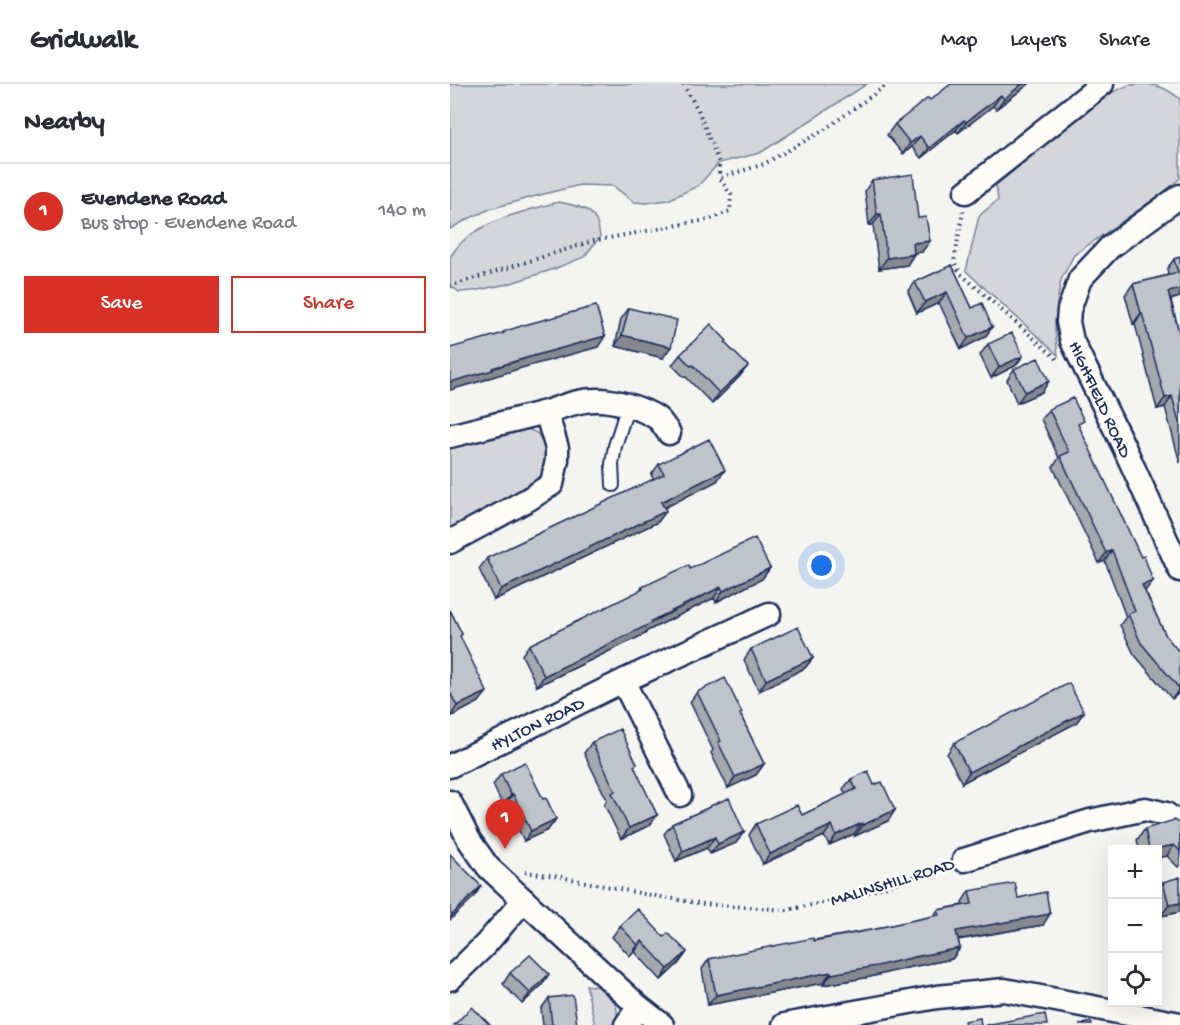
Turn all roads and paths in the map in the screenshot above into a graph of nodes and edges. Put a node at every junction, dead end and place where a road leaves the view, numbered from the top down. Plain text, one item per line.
1 (683, 84) edge
2 (888, 84) edge
3 (1102, 84) edge
4 (719, 177) junction
5 (966, 192) joint
6 (1180, 196) edge
7 (450, 286) edge
8 (1087, 372) junction
9 (628, 405) junction
10 (546, 412) junction
11 (669, 433) dead end
12 (450, 436) edge
13 (613, 485) dead end
14 (450, 542) edge
15 (1180, 570) edge
16 (769, 614) dead end
17 (623, 681) junction
18 (450, 766) edge
19 (680, 795) dead end
20 (450, 802) edge
21 (1180, 825) edge
22 (964, 860) joint
23 (488, 867) junction
24 (524, 900) junction
25 (450, 980) edge
26 (633, 1016) edge
27 (1167, 1023) edge
28 (662, 1025) edge
29 (784, 1025) edge

1 - 4 path
2 - 4 path
3 - 5 street
4 - 7 path
5 - 8 path
6 - 8 street, HIGHFIELD ROAD
8 - 15 street, HIGHFIELD ROAD
9 - 10 street
9 - 11 street
9 - 13 lane
10 - 12 street
10 - 14 street
16 - 17 street, HYLTON ROAD
17 - 18 street, HYLTON ROAD
17 - 19 street
20 - 23 street
21 - 22 street, MALINSHILL ROAD
22 - 23 path, MALINSHILL ROAD
23 - 24 street
24 - 25 street
24 - 26 street
26 - 28 street
27 - 29 street

